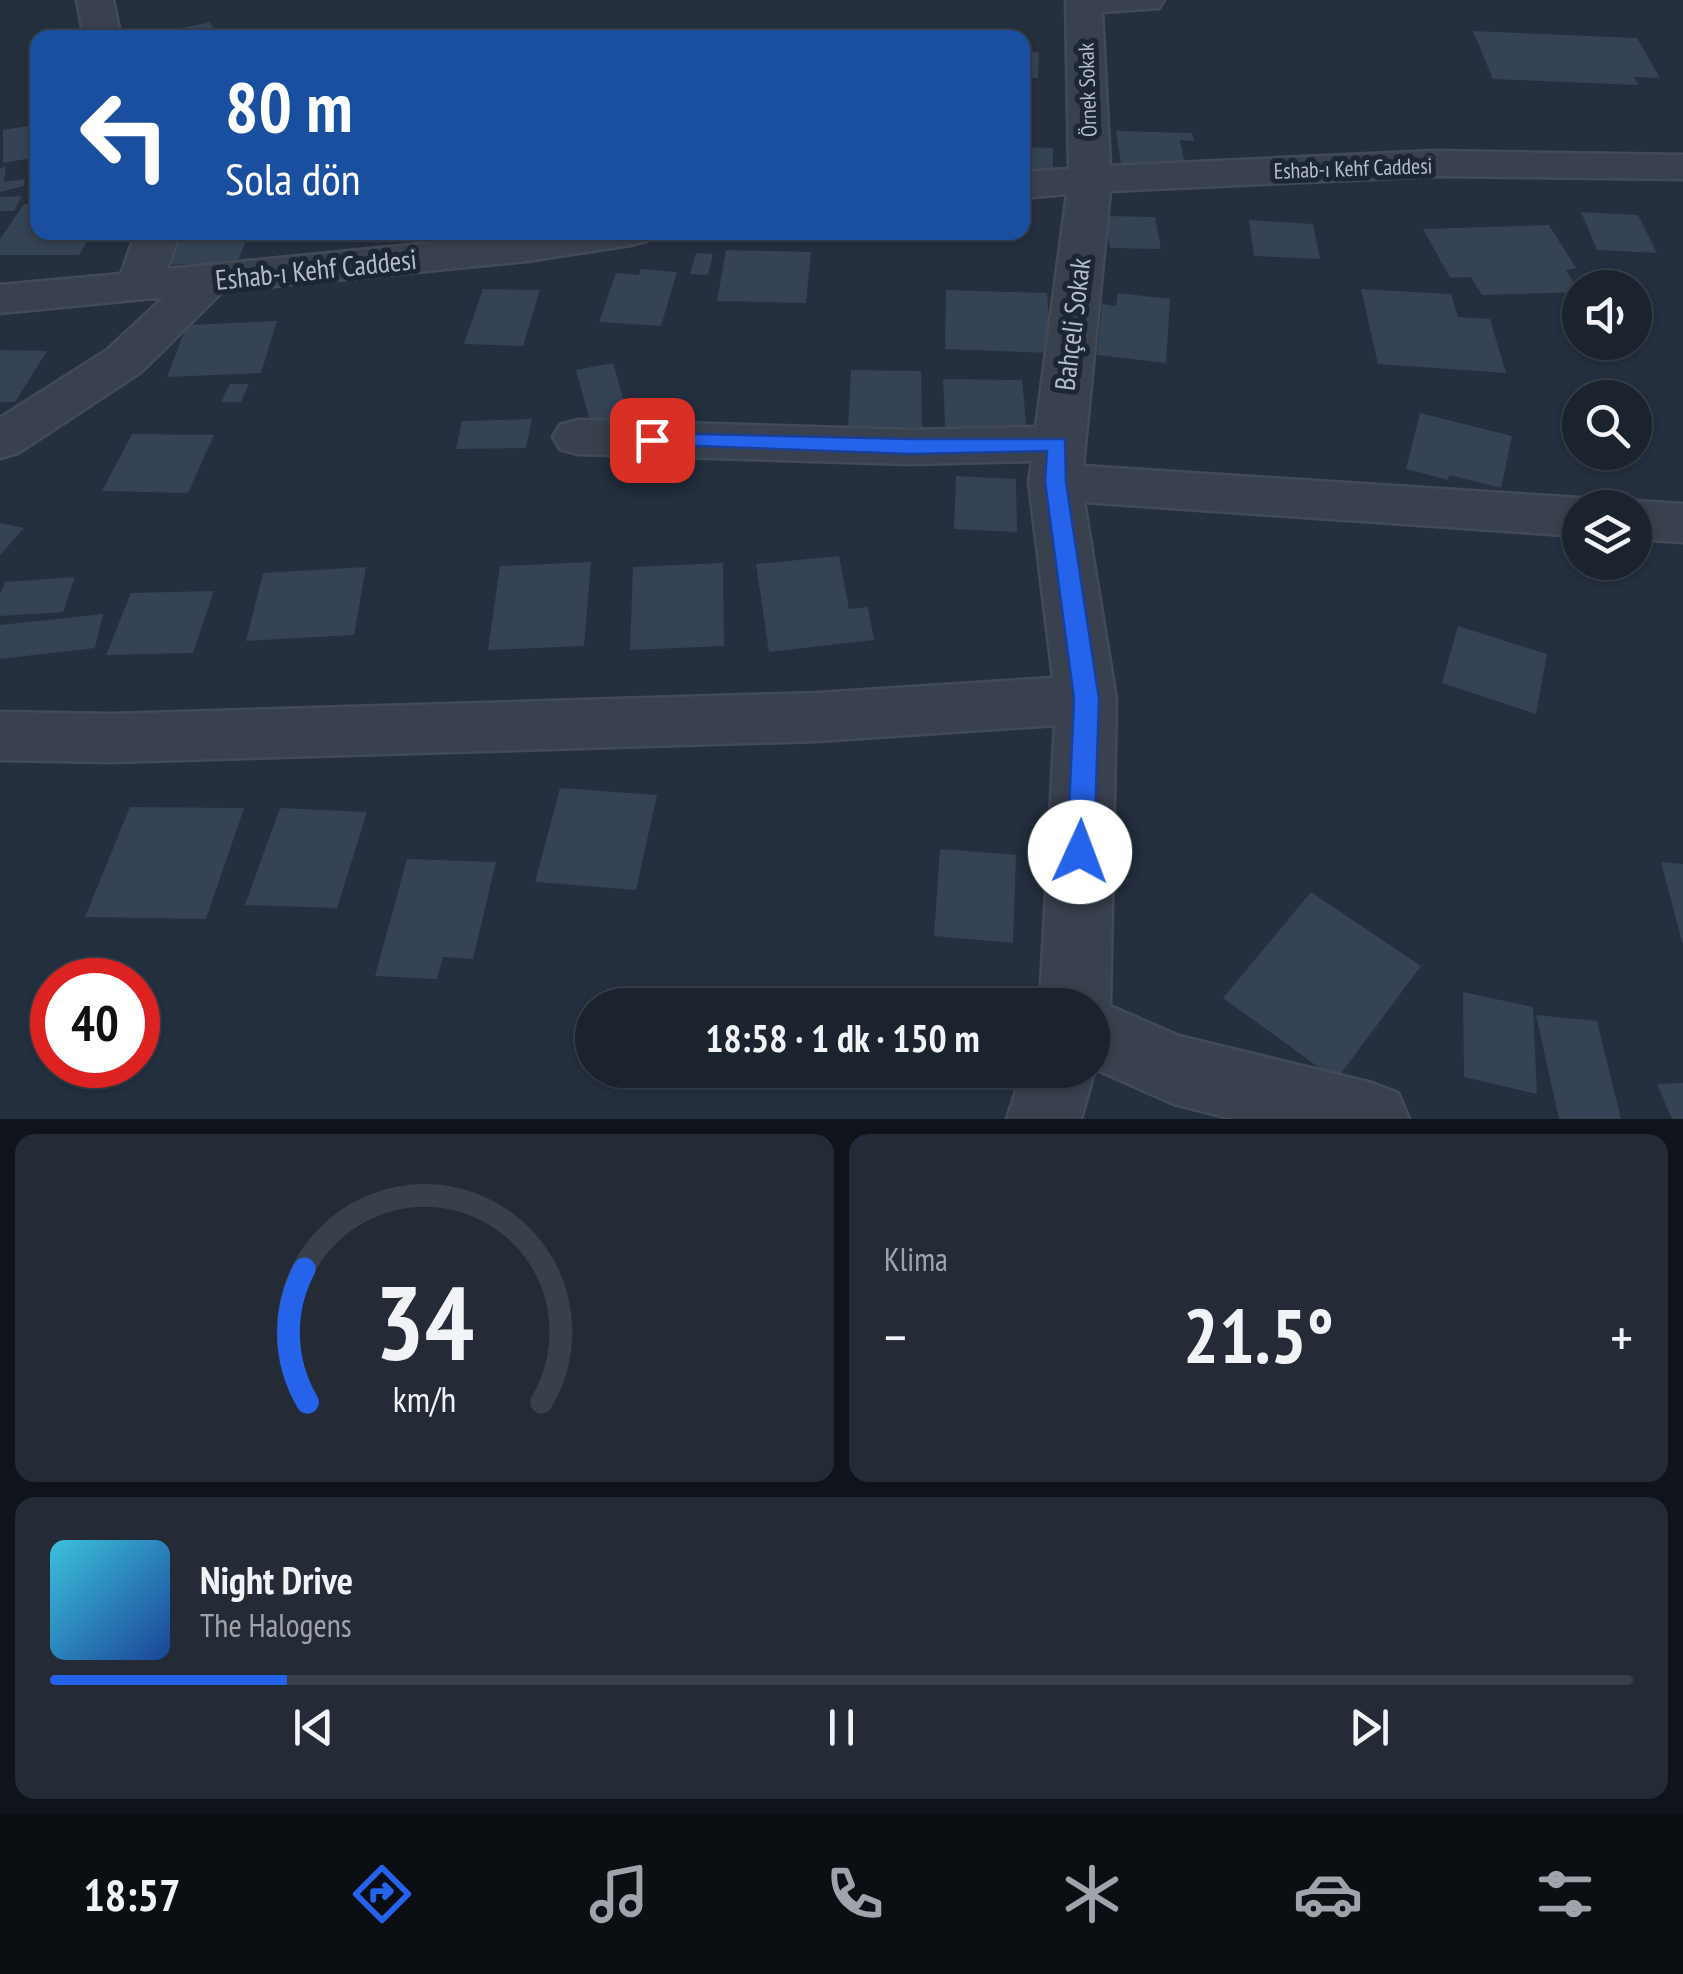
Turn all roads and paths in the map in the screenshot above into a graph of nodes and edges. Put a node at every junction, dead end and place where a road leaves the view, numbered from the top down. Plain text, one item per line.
1 (95, 0) edge
2 (1146, 0) edge
3 (1085, 1) edge
4 (101, 30) edge
5 (1683, 167) edge
6 (1090, 180) junction
7 (1030, 184) edge
8 (155, 240) edge
9 (578, 240) edge
10 (209, 279) junction
11 (139, 286) junction
12 (0, 299) edge
13 (578, 438) dead end
14 (0, 441) edge
15 (1057, 462) junction
16 (1562, 514) edge
17 (1652, 521) edge
18 (1683, 524) edge
19 (1086, 699) junction
20 (0, 736) edge
21 (1075, 988) edge
22 (1110, 1041) edge
23 (1053, 1088) edge
24 (1044, 1119) edge
25 (1372, 1119) edge

1 - 4 street
2 - 3 street
3 - 6 street, Örnek Sokak
5 - 6 street, Eshab-ı Kehf Caddesi
6 - 7 street, Eshab-ı Kehf Caddesi
6 - 15 street, Bahçeli Sokak
8 - 11 street
9 - 10 street, Eshab-ı Kehf Caddesi
10 - 11 street, Eshab-ı Kehf Caddesi
10 - 14 street
11 - 12 street, Eshab-ı Kehf Caddesi
13 - 15 street
15 - 16 street
15 - 19 street, Bahçeli Sokak
17 - 18 street
19 - 20 street
19 - 21 street, Bahçeli Sokak
22 - 25 street
23 - 24 street

